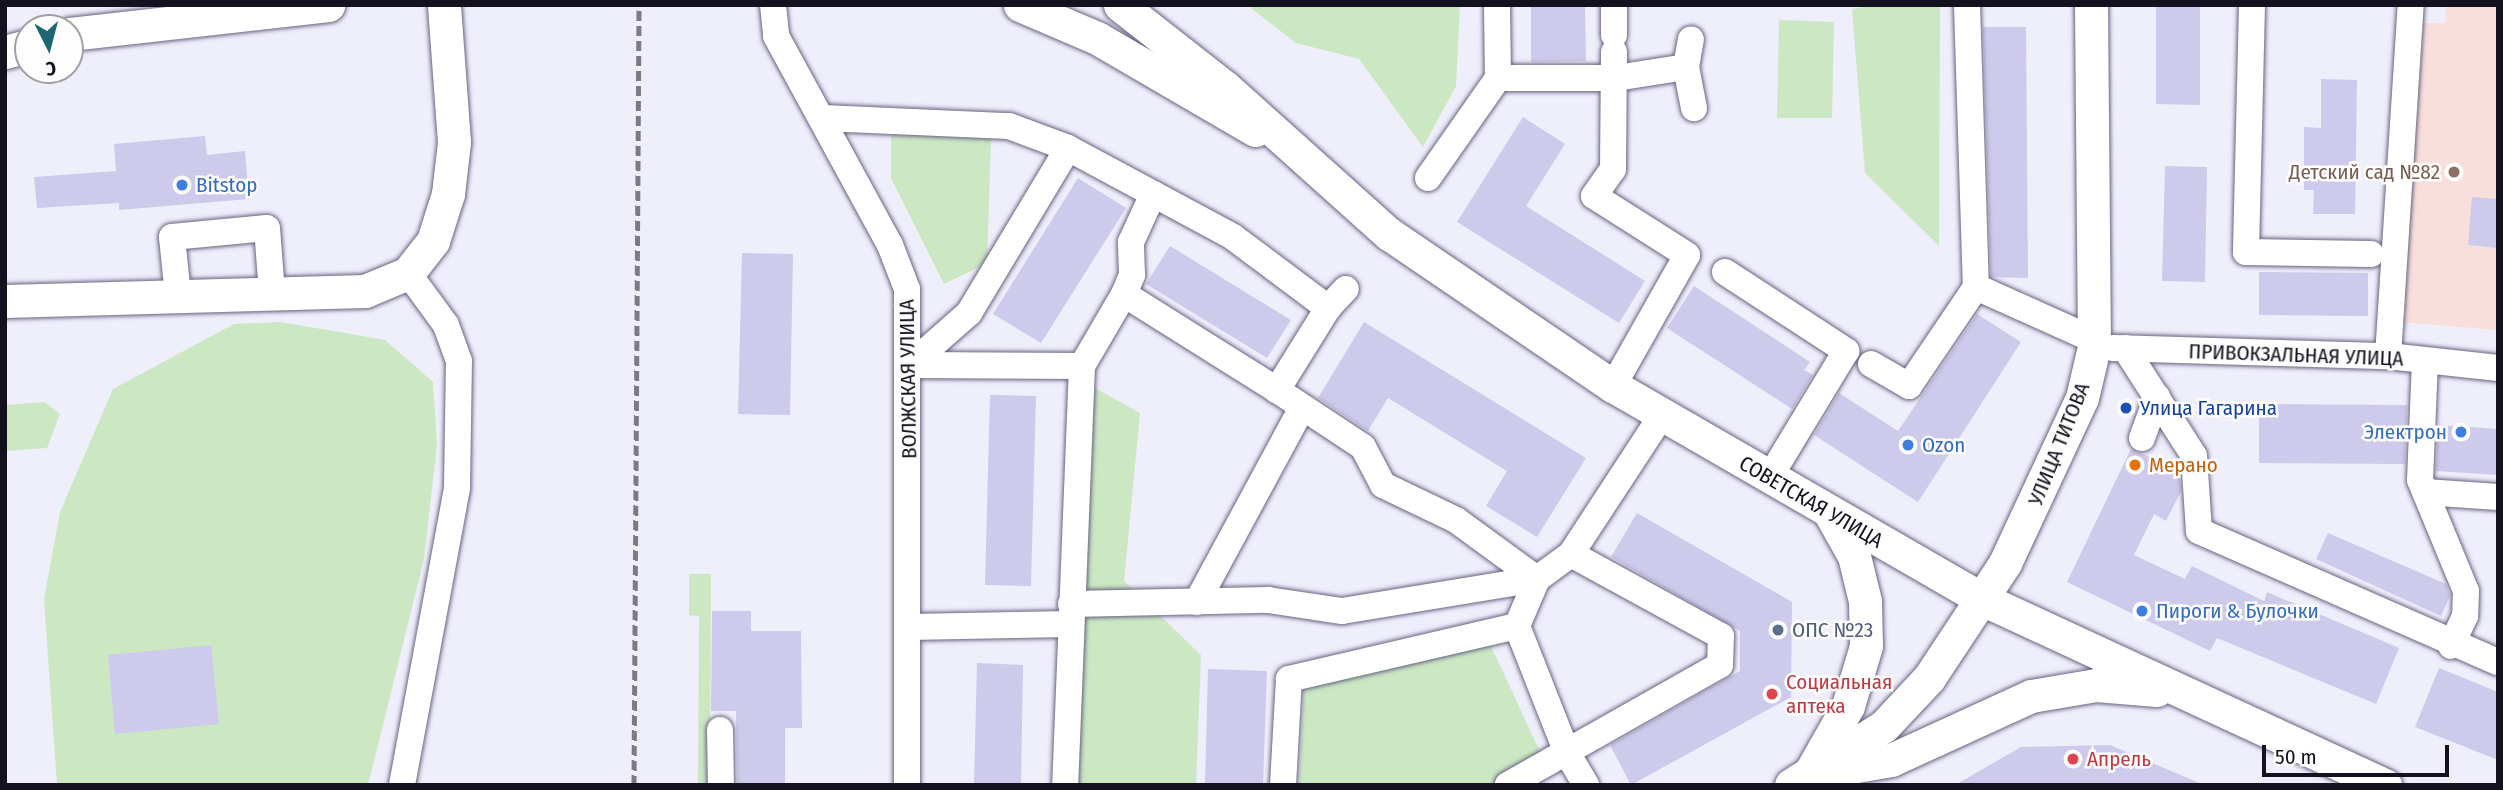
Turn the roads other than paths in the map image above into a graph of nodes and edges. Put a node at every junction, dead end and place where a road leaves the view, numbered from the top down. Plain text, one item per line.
1 (328, 5) edge
2 (444, 5) edge
3 (773, 5) edge
4 (1020, 5) edge
5 (1120, 5) edge
6 (1497, 5) edge
7 (1614, 5) edge
8 (1967, 5) edge
9 (2091, 5) edge
10 (2252, 5) edge
11 (2411, 5) edge
12 (84, 34) edge
13 (1691, 39) dead end
14 (1614, 55) junction
15 (1686, 67) junction
16 (1498, 78) junction
17 (1694, 108) dead end
18 (823, 118) junction
19 (1282, 144) junction
20 (1068, 148) junction
21 (1428, 178) dead end
22 (1153, 194) junction
23 (2371, 254) dead end
24 (1725, 272) dead end
25 (408, 274) junction
26 (1976, 287) junction
27 (5, 290) edge
28 (272, 293) junction
29 (1124, 294) junction
30 (178, 296) junction
31 (21, 301) edge
32 (2104, 345) junction
33 (2388, 356) junction
34 (2425, 361) junction
35 (1871, 364) dead end
36 (910, 365) junction
37 (1082, 366) junction
38 (2498, 368) edge
39 (1613, 386) junction
40 (1277, 390) junction
41 (2157, 397) junction
42 (1301, 410) junction
43 (1662, 415) junction
44 (2143, 438) dead end
45 (1769, 478) junction
46 (2425, 492) junction
47 (2498, 496) edge
48 (1830, 514) junction
49 (1571, 554) junction
50 (1536, 579) junction
51 (1984, 600) junction
52 (1196, 602) junction
53 (1071, 614) junction
54 (1517, 626) junction
55 (908, 627) junction
56 (2451, 646) junction
57 (2498, 662) edge
58 (2173, 691) junction
59 (719, 730) dead end
60 (1567, 753) junction
61 (1800, 780) edge
62 (402, 785) edge
63 (721, 785) edge
64 (907, 785) edge
65 (1065, 785) edge
66 (1283, 785) edge
67 (1508, 785) edge
68 (1586, 785) edge
69 (2385, 785) edge

1 - 12 main road
2 - 25 main road
3 - 18 street, ВОЛЖСКАЯ УЛИЦА
4 - 19 main road
5 - 19 main road
6 - 16 street
7 - 14 street
8 - 26 street
9 - 32 main road, УЛИЦА ТИТОВА
10 - 23 street
11 - 33 street
13 - 15 street
14 - 15 street
14 - 16 street
14 - 39 street
15 - 17 street
16 - 21 street
18 - 20 street
18 - 36 street, ВОЛЖСКАЯ УЛИЦА
19 - 39 main road, СОВЕТСКАЯ УЛИЦА
20 - 22 street
20 - 36 street
22 - 29 street
22 - 40 street
24 - 45 street
25 - 28 main road
25 - 62 street
26 - 32 street
26 - 35 street
27 - 31 main road
28 - 30 main road
28 - 30 street
29 - 37 street
29 - 40 street
30 - 31 main road
32 - 33 street, ПРИВОКЗАЛЬНАЯ УЛИЦА
32 - 41 street
32 - 51 main road, УЛИЦА ТИТОВА
33 - 34 street, ПРИВОКЗАЛЬНАЯ УЛИЦА
34 - 38 street, ПРИВОКЗАЛЬНАЯ УЛИЦА
34 - 46 street
36 - 37 street
36 - 55 street, ВОЛЖСКАЯ УЛИЦА
37 - 53 street
39 - 43 main road, СОВЕТСКАЯ УЛИЦА
40 - 42 street
41 - 44 street
41 - 56 street
42 - 50 street
42 - 52 street
43 - 45 main road, СОВЕТСКАЯ УЛИЦА
43 - 49 street
45 - 48 main road, СОВЕТСКАЯ УЛИЦА
46 - 47 street
46 - 56 street
48 - 51 main road, СОВЕТСКАЯ УЛИЦА
48 - 61 main road
49 - 50 street
49 - 60 street
50 - 52 street
50 - 54 street
51 - 58 main road, СОВЕТСКАЯ УЛИЦА
51 - 61 main road, УЛИЦА ТИТОВА
52 - 53 street
53 - 55 street
53 - 65 street
54 - 60 street
54 - 66 street
55 - 64 street, ВОЛЖСКАЯ УЛИЦА
56 - 57 street
58 - 61 main road
58 - 69 main road, СОВЕТСКАЯ УЛИЦА
59 - 63 street
60 - 67 street
60 - 68 street

